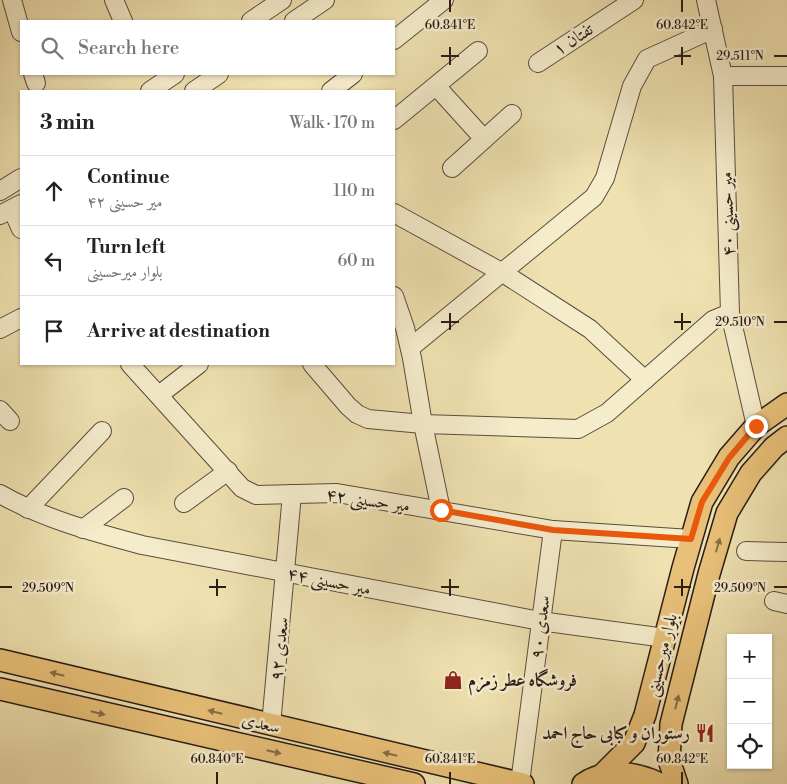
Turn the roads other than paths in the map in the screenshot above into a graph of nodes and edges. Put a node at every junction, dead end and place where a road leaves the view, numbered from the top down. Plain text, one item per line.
1 (12, 0) edge
2 (114, 0) edge
3 (282, 0) edge
4 (325, 0) edge
5 (444, 0) edge
6 (634, 0) edge
7 (706, 0) edge
8 (123, 20) edge
9 (252, 20) edge
10 (295, 20) edge
11 (20, 28) edge
12 (713, 29) junction
13 (395, 39) edge
14 (478, 51) dead end
15 (538, 62) dead end
16 (173, 75) edge
17 (218, 75) edge
18 (352, 75) edge
19 (723, 76) junction
20 (787, 76) edge
21 (149, 85) edge
22 (436, 86) junction
23 (195, 90) edge
24 (332, 90) edge
25 (512, 114) dead end
26 (395, 119) edge
27 (484, 139) junction
28 (452, 168) dead end
29 (20, 179) edge
30 (0, 191) edge
31 (11, 209) edge
32 (395, 214) edge
33 (20, 226) edge
34 (503, 273) junction
35 (395, 299) edge
36 (730, 313) junction
37 (20, 319) edge
38 (0, 329) edge
39 (410, 348) junction
40 (131, 365) edge
41 (198, 365) edge
42 (313, 365) edge
43 (645, 380) junction
44 (159, 395) junction
45 (787, 404) edge
46 (423, 424) junction
47 (756, 426) junction
48 (102, 431) dead end
49 (787, 437) edge
50 (228, 471) junction
51 (0, 494) edge
52 (292, 494) junction
53 (124, 498) dead end
54 (184, 503) dead end
55 (28, 508) junction
56 (441, 510) junction
57 (84, 529) junction
58 (553, 530) junction
59 (691, 539) junction
60 (746, 551) dead end
61 (787, 552) edge
62 (286, 572) junction
63 (540, 621) junction
64 (665, 638) junction
65 (0, 660) edge
66 (0, 689) edge
67 (271, 725) junction
68 (587, 782) edge
69 (414, 784) edge
70 (522, 784) edge
71 (660, 784) edge
72 (677, 784) edge

1 - 11 street
2 - 8 street
3 - 9 street
4 - 10 street
5 - 13 street
6 - 15 street, تفتان ۱
7 - 12 street, میر حسینی ۴۰
12 - 19 street, میر حسینی ۴۰
12 - 34 street
14 - 22 street
16 - 21 street
17 - 23 street
18 - 24 street
19 - 20 street
19 - 36 street, میر حسینی ۴۰
22 - 26 street
22 - 27 street
25 - 27 street
27 - 28 street
29 - 30 street
31 - 33 street
32 - 34 street
34 - 39 street
34 - 43 street
35 - 39 street
36 - 43 street
36 - 47 street, میر حسینی ۴۰
37 - 38 street
39 - 46 street
40 - 44 street, میر حسینی ۴۲
41 - 44 street
42 - 46 street
43 - 46 street
44 - 50 street, میر حسینی ۴۲
45 - 47 main road, بلوار میرحسینی
46 - 56 street
47 - 59 main road, بلوار میرحسینی
48 - 55 street
72 -> 49 main road, بلوار میرحسینی
50 - 52 street, میر حسینی ۴۲
50 - 54 street
51 - 55 street, میر حسینی ۴۴
52 - 56 street, میر حسینی ۴۲
52 - 62 street, سعدی ۹۲
53 - 57 street
55 - 57 street, میر حسینی ۴۴
56 - 58 street, میر حسینی ۴۲
57 - 62 street, میر حسینی ۴۴
58 - 59 street, میر حسینی ۴۲
58 - 63 street, سعدی ۹۰
59 - 64 main road, بلوار میرحسینی
60 - 61 street
62 - 63 street, میر حسینی ۴۴
62 - 67 street, سعدی ۹۲
63 - 64 street, میر حسینی ۴۴
63 - 70 street, سعدی ۹۰
64 - 68 main road, بلوار میرحسینی
67 -> 65 main road, سعدی
66 -> 69 main road, سعدی
70 -> 67 main road, سعدی
68 - 71 main road

